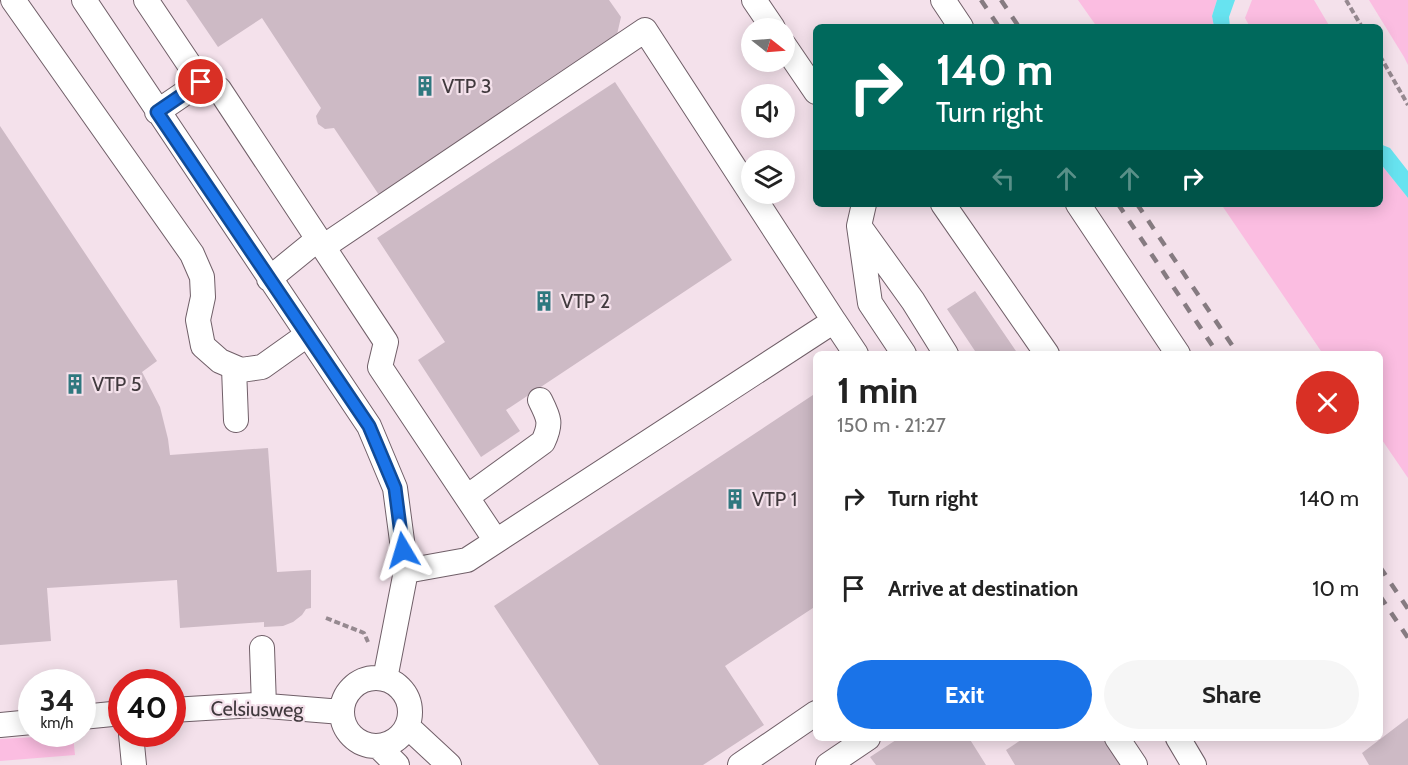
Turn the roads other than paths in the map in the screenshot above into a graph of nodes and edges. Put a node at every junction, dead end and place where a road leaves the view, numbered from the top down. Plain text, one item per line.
1 (13, 0) edge
2 (84, 0) edge
3 (146, 0) edge
4 (754, 0) edge
5 (943, 0) edge
6 (766, 18) edge
7 (959, 24) edge
8 (795, 61) edge
9 (201, 82) junction
10 (813, 88) edge
11 (157, 112) junction
12 (945, 207) edge
13 (1080, 207) edge
14 (861, 215) edge
15 (320, 243) junction
16 (269, 279) junction
17 (834, 321) junction
18 (882, 321) junction
19 (307, 335) junction
20 (853, 350) edge
21 (902, 351) edge
22 (944, 351) edge
23 (1045, 351) edge
24 (1176, 351) edge
25 (234, 368) junction
26 (540, 400) dead end
27 (236, 420) dead end
28 (467, 497) junction
29 (496, 541) junction
30 (406, 571) junction
31 (262, 648) dead end
32 (387, 668) junction
33 (264, 706) junction
34 (186, 709) edge
35 (342, 712) junction
36 (813, 715) edge
37 (18, 723) edge
38 (0, 725) edge
39 (407, 726) junction
40 (864, 741) edge
41 (1119, 741) edge
42 (1180, 741) edge
43 (378, 746) junction
44 (132, 747) edge
45 (134, 765) edge
46 (397, 765) edge
47 (449, 765) edge
48 (740, 765) edge
49 (828, 765) edge
50 (1135, 765) edge
51 (1194, 765) edge

1 - 25 street
2 - 11 street
3 - 9 street
4 - 6 street
5 - 7 street
8 - 10 street
9 - 11 street
9 - 15 street
11 - 16 street
12 - 23 street
13 - 24 street
14 - 18 street
14 - 22 street
15 - 16 street
15 - 17 street
15 - 28 street
16 - 19 street
17 - 20 street
17 - 29 street
18 - 20 street
18 - 21 street
19 - 25 street
19 - 30 street
25 - 27 street
26 - 28 street
28 - 29 street
29 - 30 street
30 - 32 street
31 - 33 street
32 - 35 street
32 - 39 street
33 - 34 street, Celsiusweg
33 - 35 street, Celsiusweg
35 - 43 street
36 - 48 street
37 - 38 street
39 - 43 street
39 - 47 street
40 - 49 street
41 - 50 street
42 - 51 street
43 - 46 street
44 - 45 street

